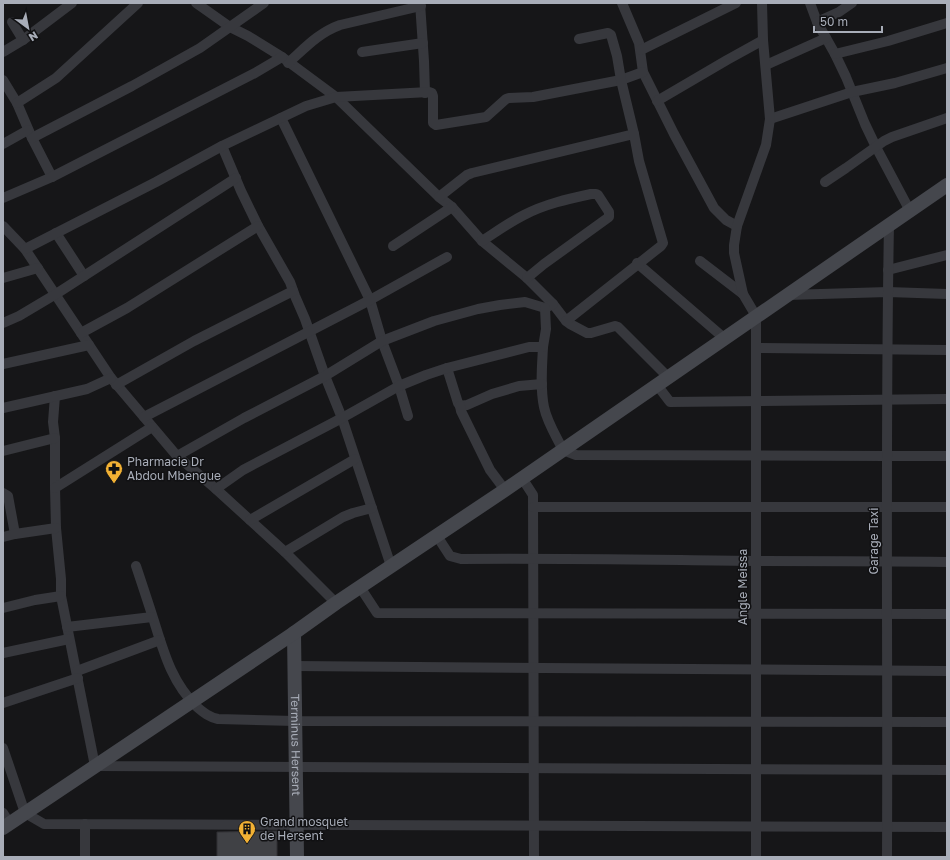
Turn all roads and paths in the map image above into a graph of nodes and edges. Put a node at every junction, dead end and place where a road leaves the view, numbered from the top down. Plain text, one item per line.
1 (72, 3) edge
2 (138, 3) edge
3 (196, 3) edge
4 (264, 3) edge
5 (622, 3) edge
6 (762, 3) edge
7 (810, 3) edge
8 (852, 3) edge
9 (733, 4) edge
10 (420, 5) edge
11 (12, 22) dead end
12 (817, 22) junction
13 (947, 23) edge
14 (230, 27) junction
15 (826, 38) junction
16 (579, 39) dead end
17 (24, 40) junction
18 (764, 40) junction
19 (423, 43) junction
20 (641, 50) junction
21 (3, 52) edge
22 (362, 52) dead end
23 (834, 54) junction
24 (285, 60) junction
25 (766, 65) junction
26 (947, 68) edge
27 (643, 72) junction
28 (3, 80) edge
29 (621, 80) junction
30 (6, 92) edge
31 (852, 92) junction
32 (425, 93) junction
33 (336, 97) junction
34 (657, 100) junction
35 (17, 103) junction
36 (281, 118) junction
37 (770, 118) junction
38 (947, 118) edge
39 (30, 134) junction
40 (634, 134) junction
41 (3, 144) edge
42 (222, 146) junction
43 (876, 147) junction
44 (52, 177) junction
45 (236, 178) junction
46 (825, 182) dead end
47 (947, 185) edge
48 (439, 197) junction
49 (3, 198) edge
50 (452, 207) junction
51 (910, 210) junction
52 (889, 225) junction
53 (3, 226) edge
54 (258, 226) junction
55 (737, 226) junction
56 (56, 233) junction
57 (482, 241) junction
58 (393, 246) dead end
59 (25, 249) junction
60 (947, 255) edge
61 (447, 257) dead end
62 (700, 261) dead end
63 (638, 263) junction
64 (38, 268) junction
65 (888, 270) junction
66 (84, 276) junction
67 (3, 278) edge
68 (527, 278) junction
69 (293, 291) junction
70 (888, 292) junction
71 (56, 294) junction
72 (742, 294) junction
73 (947, 294) edge
74 (787, 295) junction
75 (370, 300) junction
76 (549, 306) junction
77 (756, 316) junction
78 (566, 321) junction
79 (3, 323) edge
80 (310, 331) junction
81 (81, 333) junction
82 (724, 338) junction
83 (382, 341) junction
84 (89, 345) junction
85 (543, 346) junction
86 (756, 348) junction
87 (888, 350) junction
88 (947, 350) edge
89 (3, 364) edge
90 (447, 368) junction
91 (325, 376) junction
92 (114, 381) junction
93 (663, 381) junction
94 (542, 384) junction
95 (399, 386) junction
96 (55, 396) junction
97 (947, 399) edge
98 (887, 400) junction
99 (756, 402) junction
100 (460, 406) junction
101 (3, 408) edge
102 (408, 416) dead end
103 (144, 417) junction
104 (342, 418) junction
105 (152, 427) junction
106 (55, 438) junction
107 (563, 450) junction
108 (3, 451) edge
109 (177, 456) junction
110 (756, 456) junction
111 (887, 456) junction
112 (947, 456) edge
113 (355, 459) junction
114 (522, 478) junction
115 (55, 488) junction
116 (216, 489) junction
117 (505, 490) junction
118 (3, 493) edge
119 (533, 507) junction
120 (756, 507) junction
121 (887, 507) junction
122 (947, 507) edge
123 (372, 508) junction
124 (250, 520) junction
125 (56, 528) junction
126 (15, 534) junction
127 (437, 536) junction
128 (3, 537) edge
129 (285, 552) junction
130 (533, 558) junction
131 (756, 561) junction
132 (887, 561) junction
133 (947, 562) edge
134 (136, 566) dead end
135 (391, 566) junction
136 (360, 587) junction
137 (61, 596) junction
138 (336, 603) junction
139 (3, 608) edge
140 (533, 613) junction
141 (756, 614) junction
142 (888, 614) junction
143 (947, 614) edge
144 (152, 617) junction
145 (67, 627) junction
146 (294, 633) junction
147 (69, 638) junction
148 (160, 640) junction
149 (3, 653) edge
150 (294, 666) junction
151 (533, 668) junction
152 (756, 669) junction
153 (888, 670) junction
154 (947, 671) edge
155 (77, 675) junction
156 (192, 702) junction
157 (3, 703) edge
158 (295, 721) junction
159 (533, 721) junction
160 (756, 722) junction
161 (888, 722) junction
162 (947, 722) edge
163 (3, 748) edge
164 (95, 766) junction
165 (296, 767) junction
166 (533, 768) junction
167 (756, 769) junction
168 (887, 770) junction
169 (947, 770) edge
170 (25, 812) junction
171 (5, 822) edge
172 (85, 824) junction
173 (296, 825) junction
174 (534, 826) junction
175 (756, 827) junction
176 (887, 827) junction
177 (947, 827) edge
178 (85, 857) edge
179 (297, 857) edge
180 (534, 857) edge
181 (756, 857) edge
182 (887, 857) edge

1 - 17 street
2 - 35 street
3 - 14 street
4 - 14 street
5 - 20 street
6 - 18 street
7 - 12 street
8 - 12 street
9 - 20 street
10 - 19 street
10 - 24 street
11 - 17 street
12 - 15 street
13 - 23 street
14 - 24 street
14 - 39 street
15 - 23 street
15 - 25 street
16 - 29 street
17 - 21 street
18 - 25 street
18 - 34 street
19 - 22 street
19 - 32 street
20 - 27 street
23 - 31 street
24 - 33 street
24 - 44 street
25 - 37 street
26 - 31 street
27 - 29 street
27 - 34 street
28 - 30 street
29 - 32 street
29 - 40 street
30 - 35 street
31 - 37 street
31 - 43 street
32 - 33 street
33 - 36 street
33 - 48 street
34 - 55 street
35 - 39 street
36 - 42 street
36 - 75 street
37 - 55 street
38 - 43 street
39 - 41 street
39 - 44 street
40 - 48 street
40 - 63 street
42 - 45 street
42 - 56 street
43 - 46 street
43 - 51 street
44 - 49 street
45 - 54 street
45 - 66 street
47 - 51 street
48 - 50 street
50 - 57 street
50 - 58 street
51 - 52 street
52 - 65 street, Garage Taxi
52 - 74 street
53 - 59 street
54 - 69 street
54 - 81 street
55 - 72 street
56 - 59 street
56 - 66 street
57 - 68 street
57 - 68 street
59 - 64 street
60 - 65 street
61 - 75 street
62 - 72 street
63 - 78 street
63 - 82 street
64 - 67 street
64 - 71 street
65 - 70 street, Garage Taxi
66 - 71 street
68 - 76 street
69 - 80 street
69 - 92 street
70 - 73 street
70 - 74 street
70 - 87 street, Garage Taxi
71 - 79 street
71 - 81 street
72 - 77 street
74 - 77 street
75 - 80 street
75 - 83 street
76 - 78 street
76 - 83 street
76 - 85 street
77 - 82 street
77 - 86 street, Angle Meissa
78 - 93 street
80 - 91 street
80 - 103 street
81 - 84 street
82 - 93 street
83 - 91 street
83 - 95 street
84 - 89 street
84 - 92 street
85 - 90 street
85 - 94 street
86 - 87 street
86 - 99 street, Angle Meissa
87 - 88 street
87 - 98 street, Garage Taxi
90 - 95 street
90 - 100 street
91 - 104 street
91 - 109 street
92 - 96 street
92 - 103 street
93 - 99 street
93 - 107 street
94 - 100 street
94 - 107 street
95 - 102 street
95 - 104 street
96 - 101 street
96 - 106 street
97 - 98 street
98 - 99 street
98 - 111 street, Garage Taxi
99 - 110 street, Angle Meissa
100 - 117 street
103 - 105 street
104 - 113 street
104 - 116 street
105 - 109 street
105 - 115 street
106 - 108 street
106 - 115 street
107 - 110 street
107 - 114 street
109 - 116 street
110 - 111 street
110 - 120 street, Angle Meissa
111 - 112 street
111 - 121 street, Garage Taxi
113 - 123 street
113 - 124 street
114 - 117 street
114 - 119 street
115 - 125 street
116 - 124 street
117 - 127 street
118 - 126 street
119 - 120 street
119 - 130 street
120 - 121 street
120 - 131 street, Angle Meissa
121 - 122 street
121 - 132 street, Garage Taxi
123 - 129 street
123 - 135 street
124 - 129 street
125 - 126 street
125 - 137 street
126 - 128 street
127 - 130 street
127 - 135 street
129 - 138 street
130 - 131 street
130 - 140 street
131 - 132 street
131 - 141 street, Angle Meissa
132 - 133 street
132 - 142 street, Garage Taxi
134 - 144 street
135 - 136 street
136 - 138 street
136 - 140 street
137 - 139 street
137 - 145 street
138 - 146 street
140 - 141 street
140 - 151 street
141 - 142 street
141 - 152 street, Angle Meissa
142 - 143 street
142 - 153 street, Garage Taxi
144 - 145 street
144 - 148 street
145 - 147 street
146 - 150 street, Terminus Hersent
146 - 156 street
147 - 149 street
147 - 155 street
148 - 155 street
148 - 156 street
150 - 151 street
150 - 158 street, Terminus Hersent
151 - 152 street
151 - 159 street
152 - 153 street
152 - 160 street, Angle Meissa
153 - 154 street
153 - 161 street, Garage Taxi
155 - 157 street
155 - 164 street
156 - 158 street
156 - 164 street
158 - 159 street
158 - 165 street, Terminus Hersent
159 - 160 street
159 - 166 street
160 - 161 street
160 - 167 street, Angle Meissa
161 - 162 street
161 - 168 street, Garage Taxi
163 - 170 street
164 - 165 street
164 - 170 street
165 - 166 street
165 - 173 street, Terminus Hersent
166 - 167 street
166 - 174 street
167 - 168 street
167 - 175 street, Angle Meissa
168 - 169 street
168 - 176 street, Garage Taxi
170 - 171 street
170 - 172 street
172 - 173 street
172 - 178 street
173 - 174 street
173 - 179 street, Terminus Hersent
174 - 175 street
174 - 180 street
175 - 176 street
175 - 181 street, Angle Meissa
176 - 177 street
176 - 182 street, Garage Taxi

